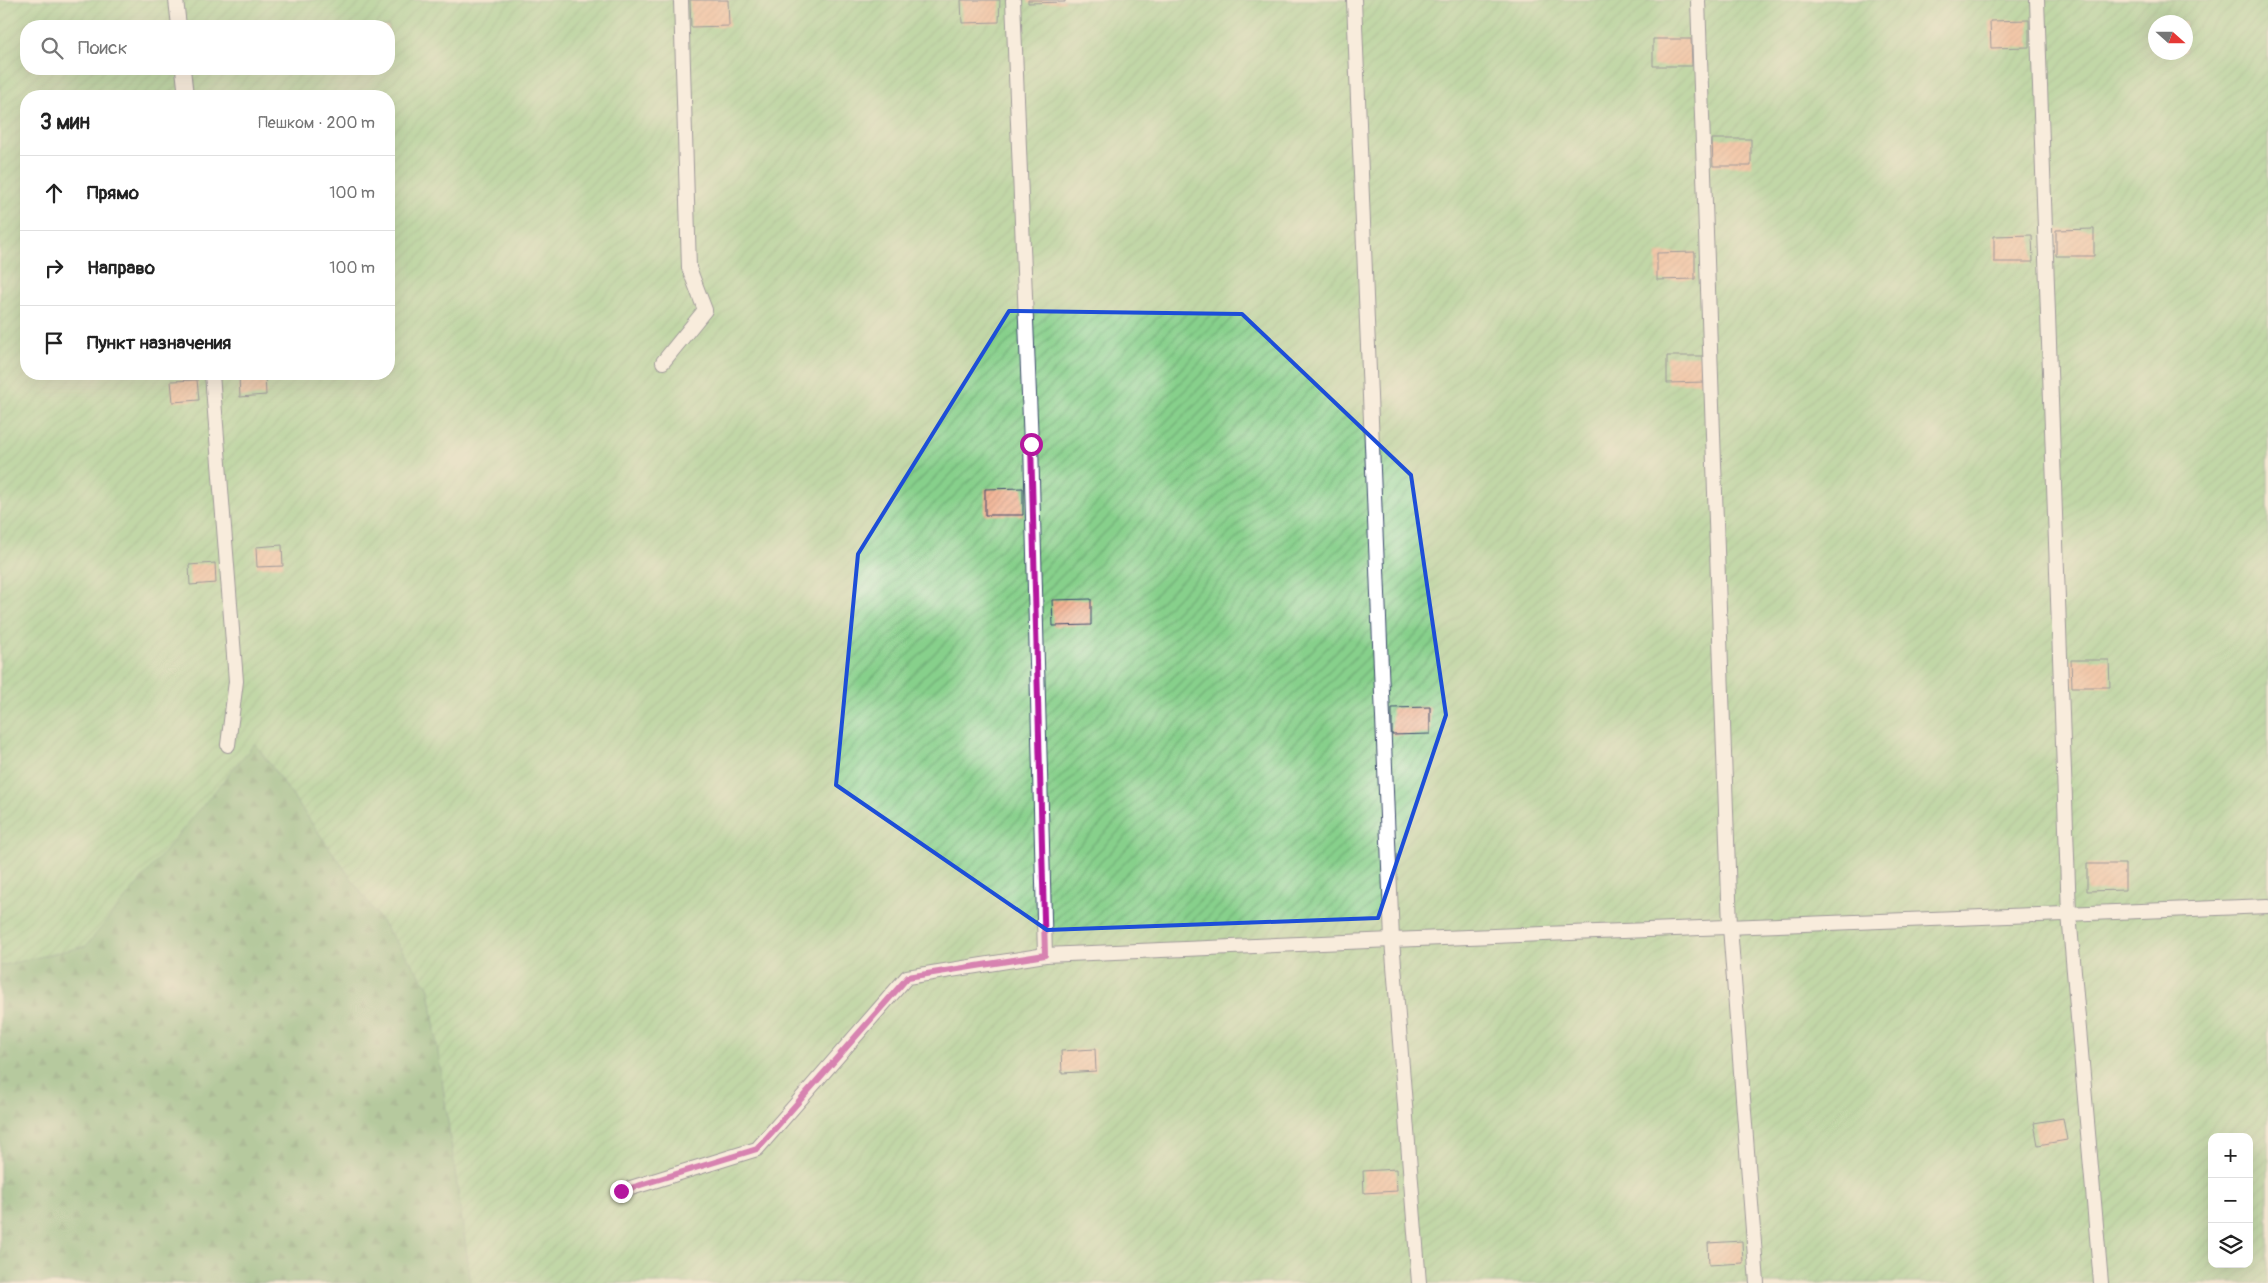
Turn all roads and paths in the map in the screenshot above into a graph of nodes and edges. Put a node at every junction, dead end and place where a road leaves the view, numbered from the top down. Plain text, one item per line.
1 (176, 0) edge
2 (681, 0) edge
3 (1013, 0) edge
4 (1354, 0) edge
5 (1698, 0) edge
6 (2037, 0) edge
7 (178, 20) edge
8 (184, 75) edge
9 (185, 90) edge
10 (663, 362) dead end
11 (212, 380) edge
12 (228, 745) dead end
13 (2268, 906) edge
14 (2069, 914) junction
15 (1730, 927) junction
16 (1392, 940) junction
17 (1045, 955) junction
18 (621, 1191) dead end
19 (1419, 1283) edge
20 (1757, 1283) edge
21 (2101, 1283) edge

1 - 7 lane
2 - 10 lane
3 - 17 lane
4 - 16 lane
5 - 15 lane
6 - 14 lane
8 - 9 lane
11 - 12 lane
13 - 14 lane
14 - 15 lane
14 - 21 lane
15 - 16 lane
15 - 20 lane
16 - 17 lane
16 - 19 lane
17 - 18 lane

